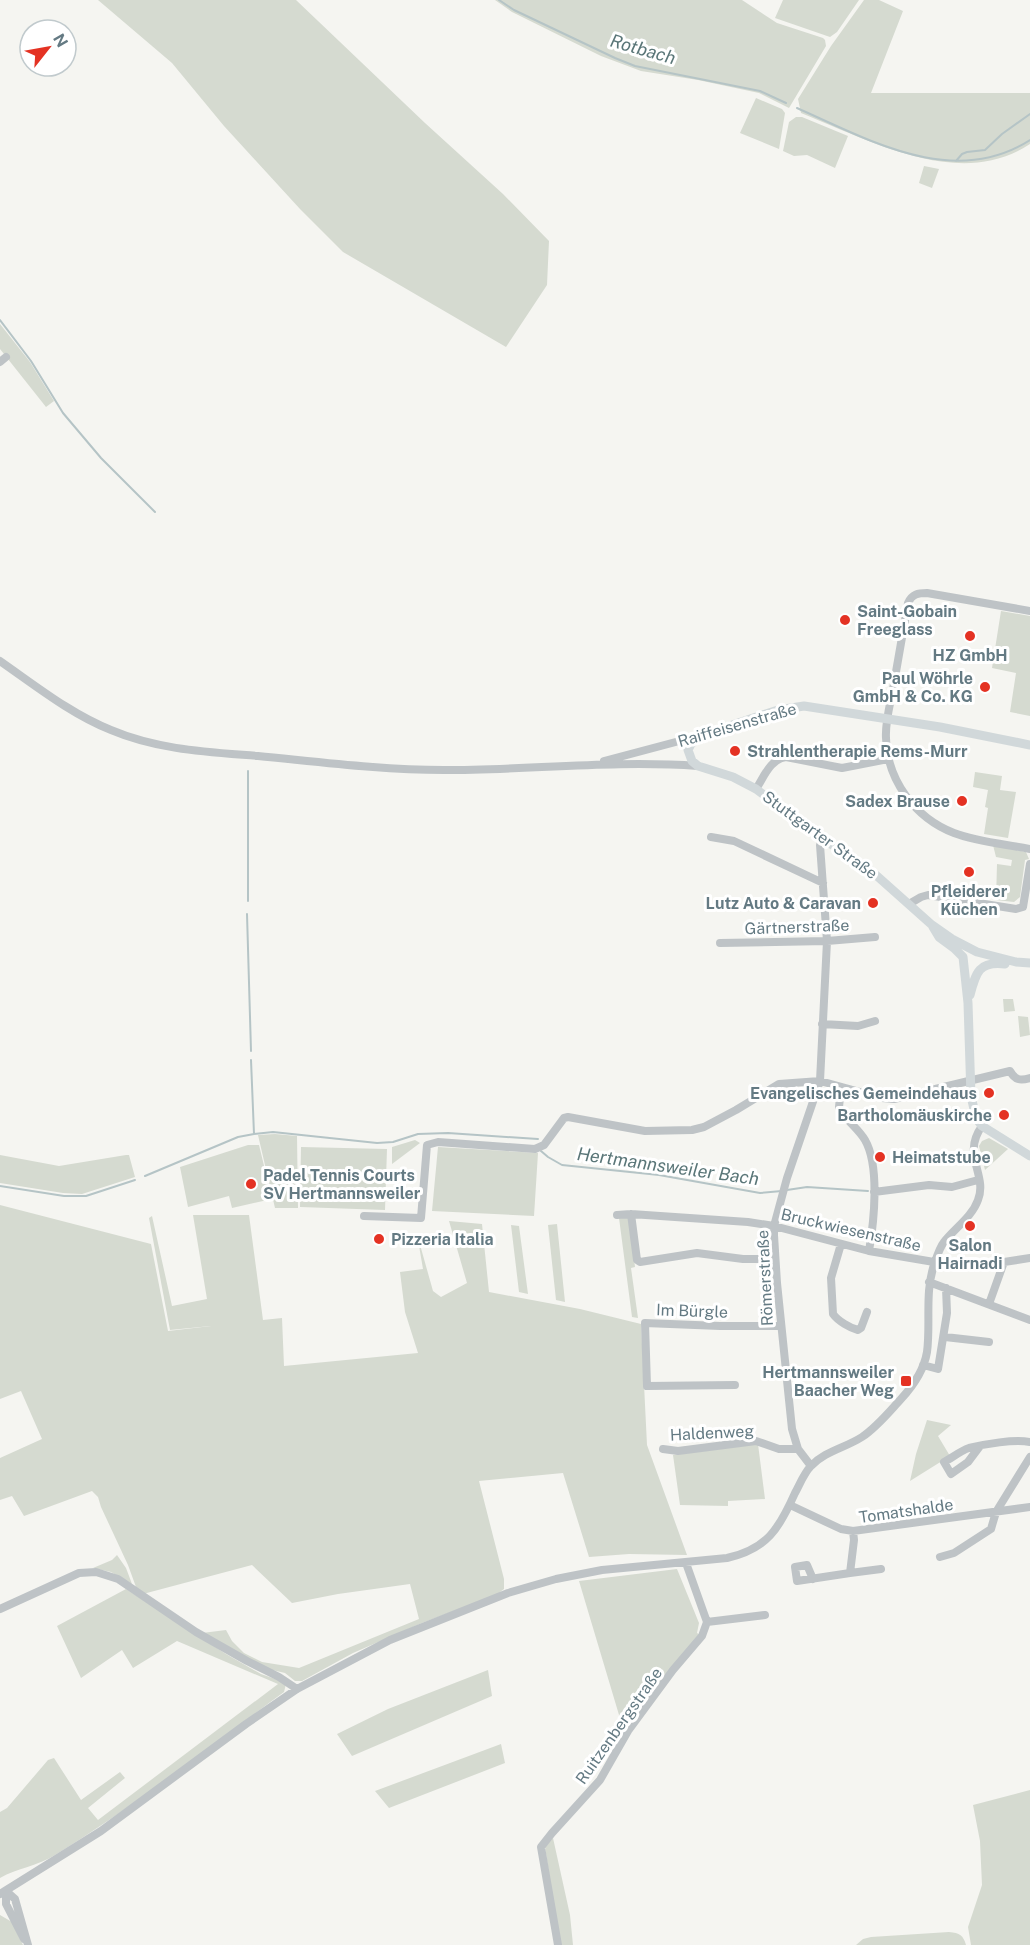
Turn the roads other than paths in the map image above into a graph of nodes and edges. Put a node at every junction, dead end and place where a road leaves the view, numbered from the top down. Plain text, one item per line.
1 (1030, 610) edge
2 (0, 661) edge
3 (888, 718) junction
4 (702, 735) junction
5 (1030, 745) edge
6 (888, 759) junction
7 (588, 765) junction
8 (698, 766) junction
9 (756, 789) junction
10 (711, 837) dead end
11 (824, 840) junction
12 (1030, 849) edge
13 (1030, 864) edge
14 (823, 883) junction
15 (909, 904) junction
16 (932, 925) junction
17 (875, 937) dead end
18 (827, 941) junction
19 (720, 943) dead end
20 (1016, 962) junction
21 (1030, 963) edge
22 (968, 1003) junction
23 (876, 1021) dead end
24 (822, 1024) junction
25 (1030, 1078) edge
26 (970, 1080) junction
27 (820, 1081) junction
28 (841, 1088) junction
29 (982, 1126) junction
30 (1028, 1153) edge
31 (978, 1180) junction
32 (874, 1192) junction
33 (631, 1214) junction
34 (617, 1215) dead end
35 (364, 1216) dead end
36 (774, 1226) junction
37 (841, 1244) junction
38 (869, 1251) junction
39 (774, 1260) junction
40 (1028, 1260) edge
41 (934, 1262) junction
42 (929, 1282) junction
43 (946, 1288) junction
44 (989, 1304) junction
45 (867, 1312) dead end
46 (1030, 1320) edge
47 (781, 1326) junction
48 (945, 1337) junction
49 (989, 1342) dead end
50 (923, 1365) junction
51 (735, 1385) dead end
52 (1030, 1442) edge
53 (981, 1446) dead end
54 (663, 1449) dead end
55 (798, 1449) junction
56 (1030, 1457) edge
57 (811, 1466) junction
58 (790, 1505) junction
59 (1030, 1507) edge
60 (996, 1512) junction
61 (853, 1531) junction
62 (940, 1557) dead end
63 (686, 1563) junction
64 (881, 1569) dead end
65 (850, 1573) junction
66 (813, 1579) dead end
67 (0, 1609) edge
68 (765, 1615) dead end
69 (707, 1622) junction
70 (297, 1689) junction
71 (3, 1892) edge
72 (0, 1911) edge
73 (18, 1929) junction
74 (27, 1945) edge
75 (558, 1945) edge

1 - 3 street
2 - 7 street
3 - 4 main road, Raiffeisenstraße
3 - 5 main road, Raiffeisenstraße
3 - 6 street
4 - 7 street, Raiffeisenstraße
4 - 8 main road
6 - 9 street
6 - 12 street
7 - 8 street, Stuttgarter Straße
8 - 9 main road, Stuttgarter Straße
9 - 11 main road, Stuttgarter Straße
10 - 14 street
11 - 14 street, Römerstraße
11 - 15 main road, Stuttgarter Straße
13 - 15 street
14 - 18 street, Römerstraße
15 - 16 main road, Stuttgarter Straße
16 - 20 main road, Stuttgarter Straße
16 - 22 main road
17 - 18 street, Gärtnerstraße
18 - 19 street, Gärtnerstraße
18 - 24 street, Römerstraße
20 - 21 main road, Stuttgarter Straße
20 - 22 main road
22 - 26 main road
23 - 24 street
24 - 27 street, Römerstraße
25 - 26 street
26 - 28 street
26 - 29 main road
27 - 28 street
27 - 35 street
27 - 36 street, Römerstraße
28 - 32 street
29 - 30 main road
29 - 31 street
31 - 32 street
31 - 41 street
32 - 38 street
33 - 34 street, Bruckwiesenstraße
33 - 36 street, Bruckwiesenstraße
33 - 39 street
36 - 37 street, Bruckwiesenstraße
36 - 39 street, Römerstraße
37 - 38 street, Bruckwiesenstraße
37 - 45 street
38 - 41 street, Bruckwiesenstraße
39 - 47 street, Römerstraße
40 - 44 street
41 - 42 street
42 - 43 street
42 - 50 street
43 - 44 street
43 - 48 street
44 - 46 street
47 - 51 street, Im Bürgle
47 - 55 street, Römerstraße
48 - 49 street
48 - 50 street
50 - 57 street
52 - 53 street
54 - 55 street, Haldenweg
55 - 57 street, Römerstraße
56 - 60 street
57 - 58 street
58 - 61 street, Tomatshalde
58 - 63 street
59 - 60 street, Tomatshalde
60 - 61 street, Tomatshalde
60 - 62 street
61 - 65 street
63 - 69 street
63 - 70 street
64 - 65 street
65 - 66 street
67 - 70 street
68 - 69 street
69 - 75 street, Ruitzenbergstraße
70 - 71 street
71 - 73 street
71 - 74 street
72 - 73 street
73 - 74 street

